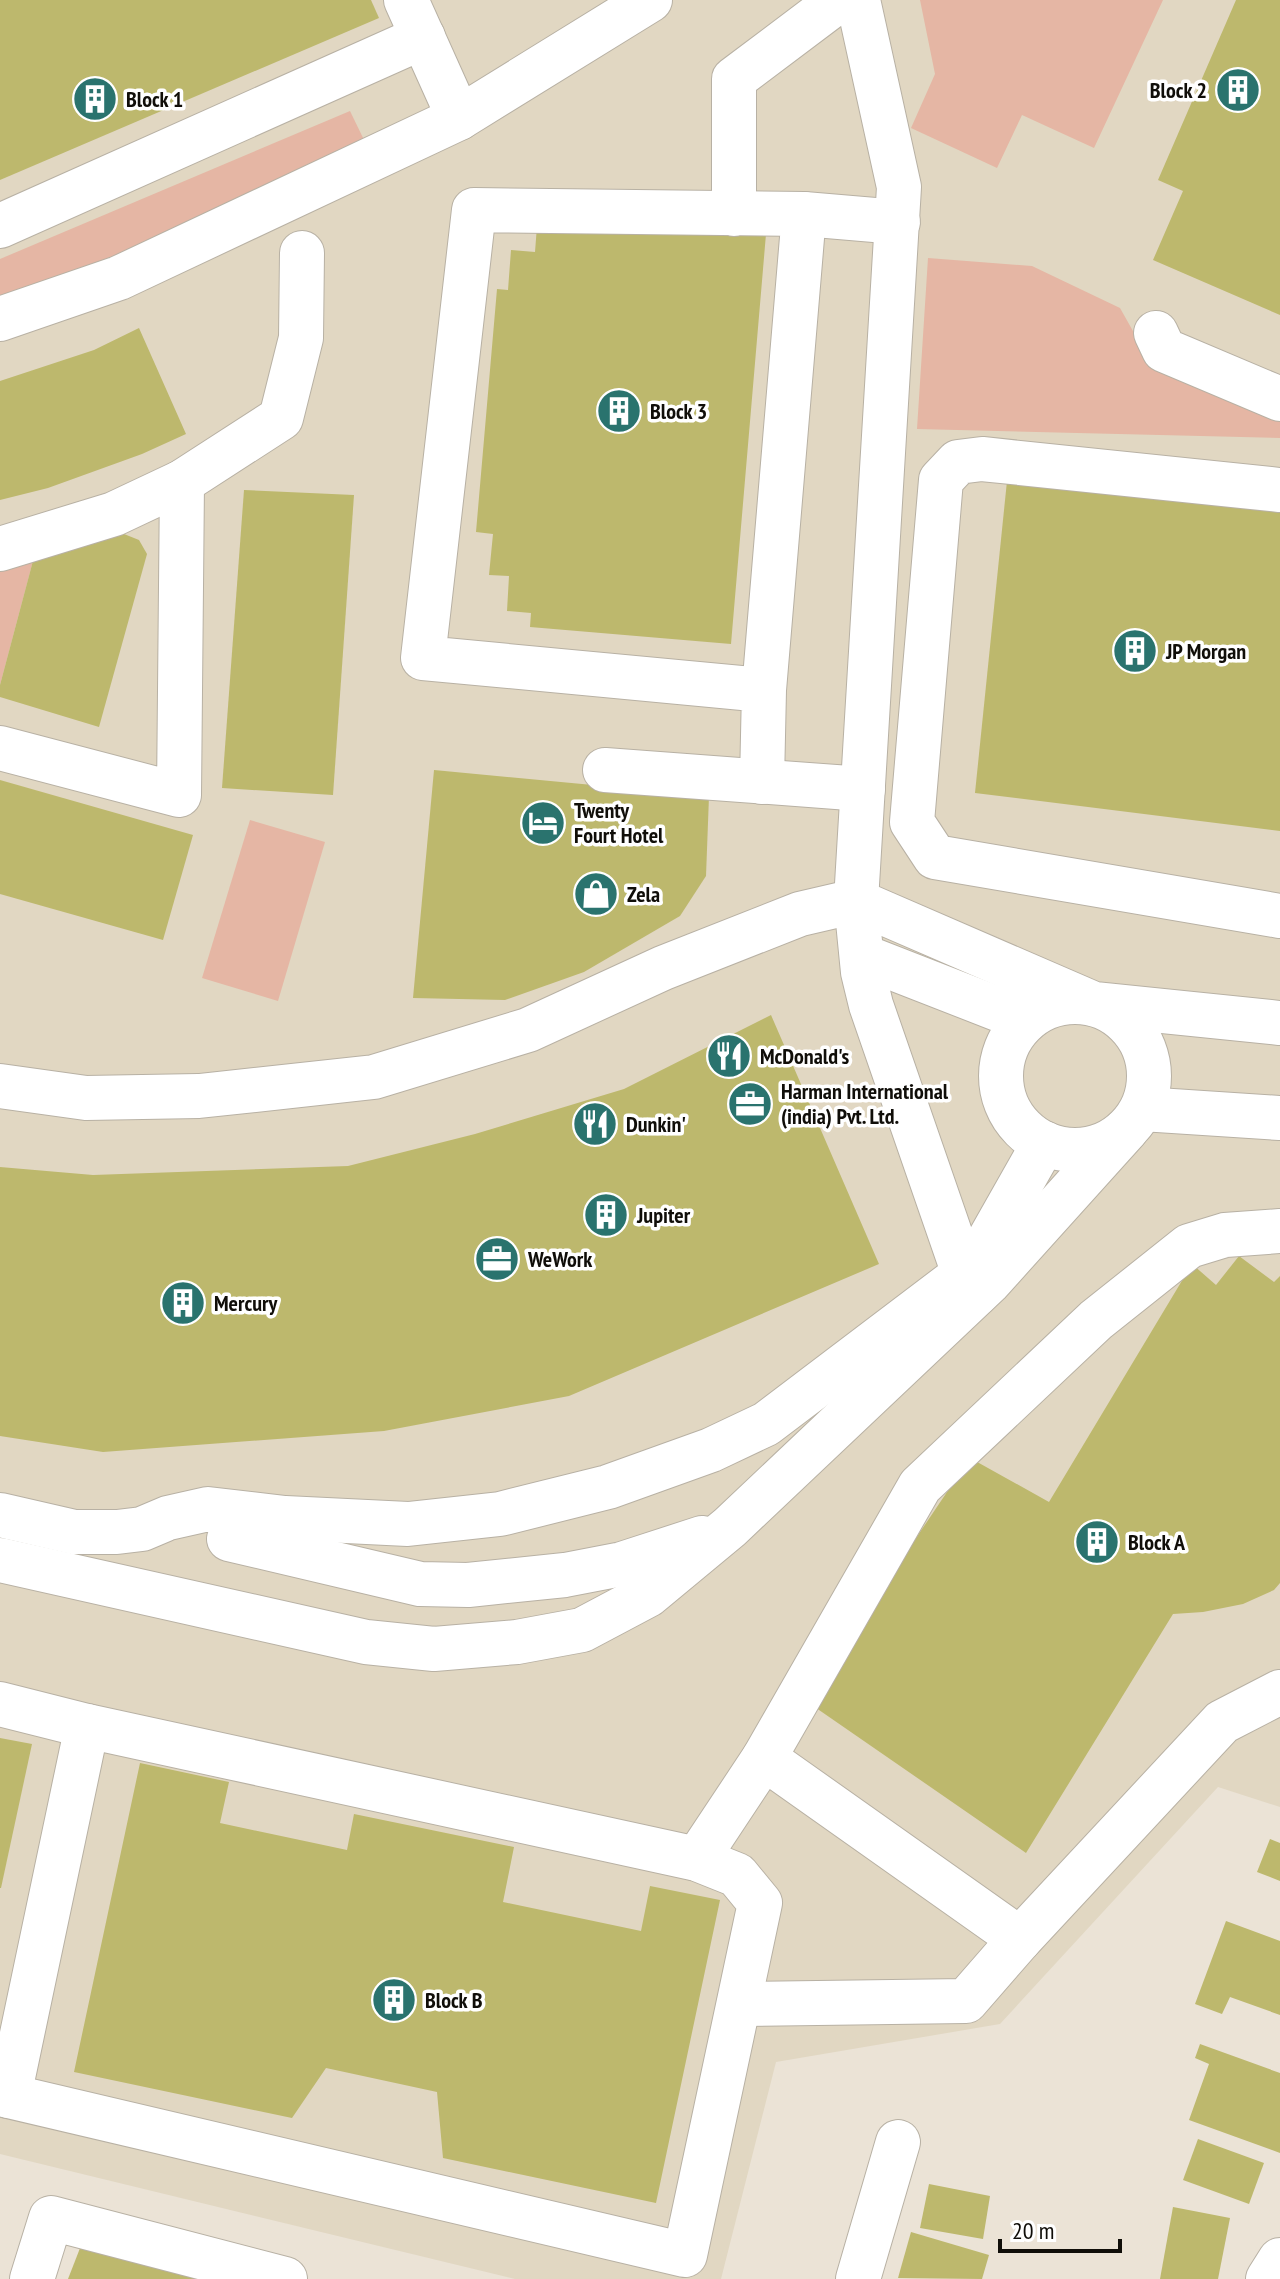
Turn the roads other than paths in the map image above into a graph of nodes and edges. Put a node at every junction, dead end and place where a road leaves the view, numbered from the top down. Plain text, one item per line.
1 (650, 0) edge
2 (839, 0) edge
3 (858, 0) edge
4 (414, 18) edge
5 (459, 118) junction
6 (734, 214) junction
7 (804, 214) junction
8 (898, 222) junction
9 (0, 226) edge
10 (302, 253) dead end
11 (0, 319) edge
12 (1156, 333) dead end
13 (1280, 399) edge
14 (182, 482) junction
15 (1280, 490) edge
16 (0, 549) edge
17 (764, 690) junction
18 (0, 748) edge
19 (605, 770) dead end
20 (762, 782) junction
21 (863, 789) junction
22 (856, 901) junction
23 (1280, 916) edge
24 (862, 956) junction
25 (1094, 1004) junction
26 (1026, 1020) junction
27 (1280, 1023) edge
28 (0, 1086) edge
29 (1280, 1118) edge
30 (1134, 1119) junction
31 (1044, 1143) junction
32 (1280, 1231) edge
33 (970, 1284) junction
34 (0, 1515) edge
35 (730, 1527) junction
36 (229, 1539) dead end
37 (0, 1560) edge
38 (1280, 1692) edge
39 (0, 1704) edge
40 (87, 1726) junction
41 (764, 1758) junction
42 (697, 1859) junction
43 (1020, 1939) junction
44 (739, 2004) junction
45 (4, 2095) edge
46 (898, 2142) dead end
47 (1280, 2260) edge
48 (32, 2279) edge
49 (285, 2279) edge
50 (858, 2279) edge
51 (1268, 2279) edge

1 - 5 street
2 - 6 street
3 - 8 street
4 - 5 street
4 - 9 street
5 - 11 street
6 - 7 street
6 - 17 street
7 - 8 street
7 - 17 street
8 - 21 street
10 - 14 street
12 - 13 street
14 - 16 street
14 - 18 street
15 - 23 street
17 - 20 street
19 - 20 street
20 - 21 street
21 - 22 street
22 - 24 street
22 - 25 street
22 - 28 street
24 - 26 street
24 - 33 street
25 - 26 street
25 - 27 street
25 - 30 street
26 - 31 street
29 - 30 street
30 - 31 street
30 - 33 street
31 - 33 street
32 - 41 street
33 - 34 street
33 - 35 street
35 - 36 street
35 - 37 street
38 - 43 street
39 - 40 street
40 - 42 street
40 - 45 street
41 - 42 street
41 - 43 street
42 - 44 street
43 - 44 street
44 - 45 street
46 - 50 street
47 - 51 street
48 - 49 street

